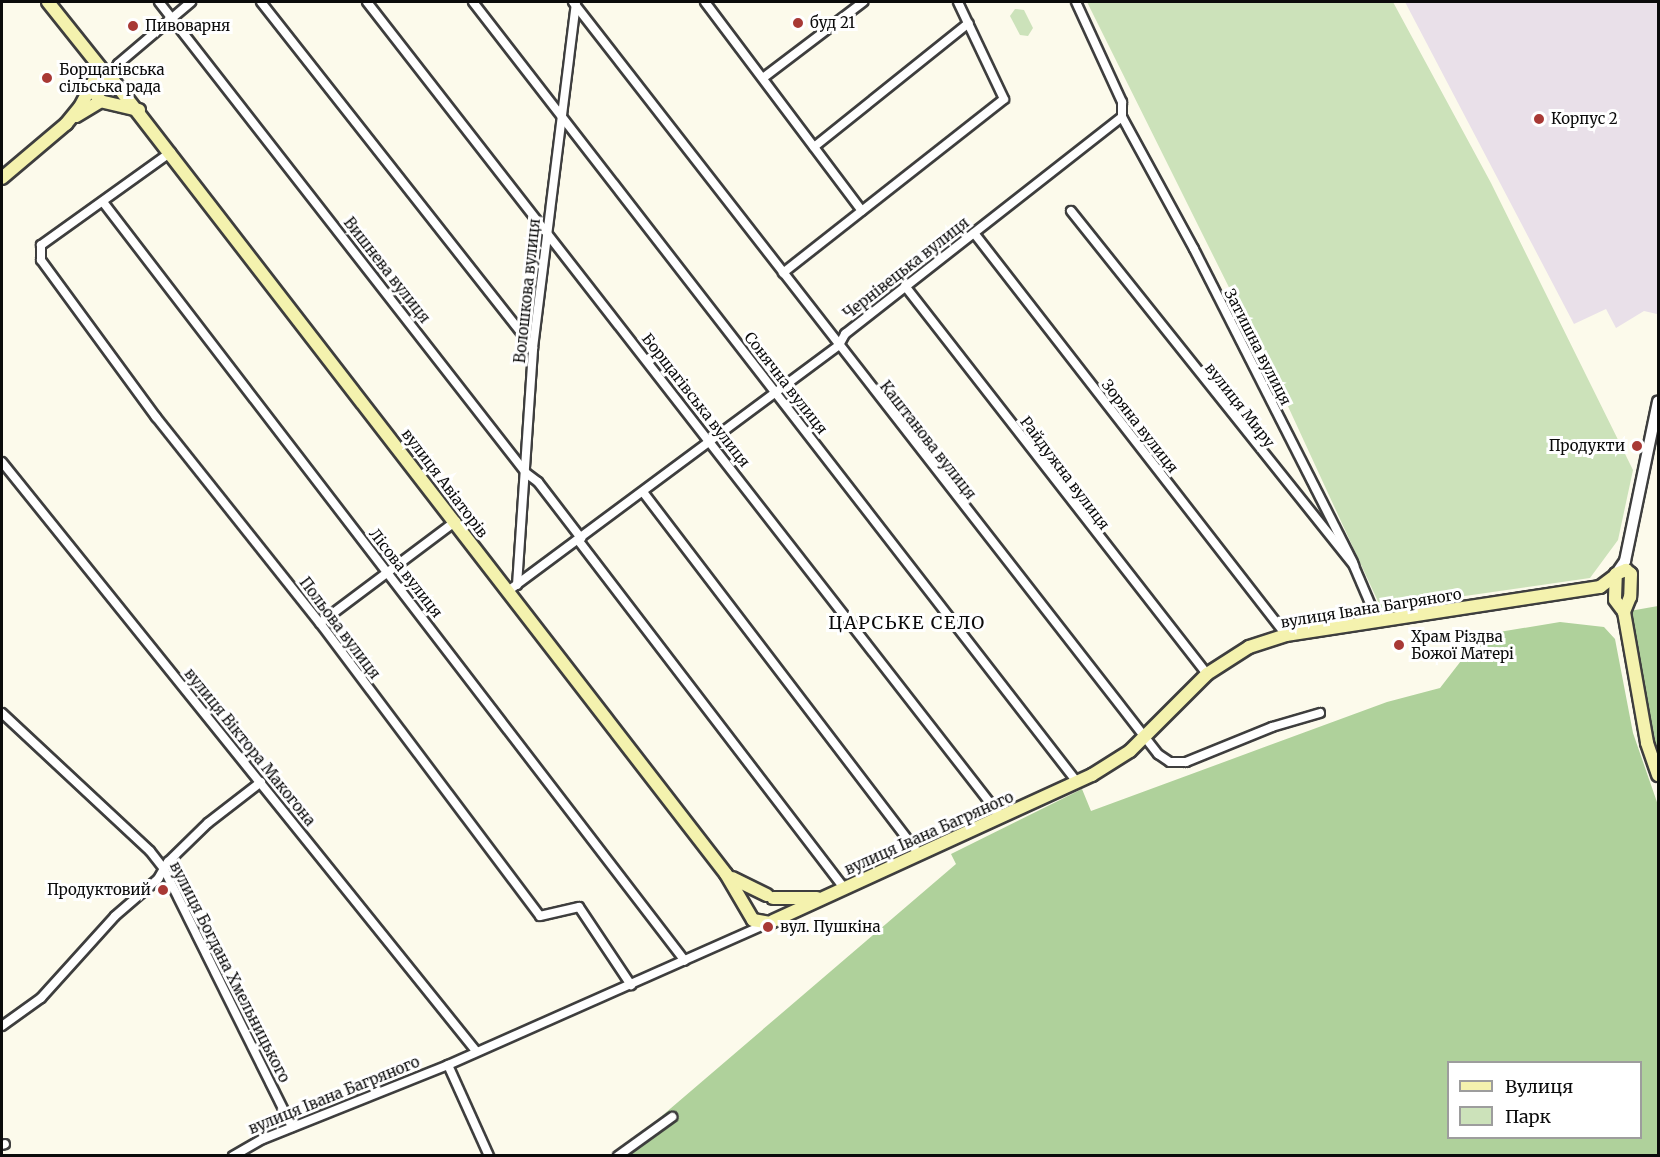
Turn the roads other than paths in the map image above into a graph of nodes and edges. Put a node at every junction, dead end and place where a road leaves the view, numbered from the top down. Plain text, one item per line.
1 (48, 2) edge
2 (159, 2) edge
3 (191, 2) edge
4 (261, 2) edge
5 (367, 2) edge
6 (473, 2) edge
7 (705, 2) edge
8 (863, 2) edge
9 (958, 2) edge
10 (1076, 2) edge
11 (575, 3) edge
12 (172, 18) junction
13 (969, 23) junction
14 (88, 50) junction
15 (110, 78) junction
16 (763, 78) junction
17 (91, 87) junction
18 (102, 101) junction
19 (140, 111) junction
20 (561, 116) junction
21 (1122, 117) junction
22 (66, 124) junction
23 (814, 147) junction
24 (171, 152) junction
25 (2, 178) edge
26 (103, 202) junction
27 (862, 211) junction
28 (1071, 211) dead end
29 (547, 231) junction
30 (974, 233) junction
31 (783, 273) junction
32 (905, 286) junction
33 (839, 345) junction
34 (533, 348) junction
35 (776, 392) junction
36 (1659, 401) edge
37 (712, 441) junction
38 (1653, 450) edge
39 (2, 462) edge
40 (526, 473) junction
41 (643, 492) junction
42 (456, 521) junction
43 (580, 539) junction
44 (1625, 561) junction
45 (1354, 566) junction
46 (388, 572) junction
47 (1631, 574) junction
48 (1616, 575) junction
49 (1600, 587) junction
50 (512, 588) junction
51 (1615, 599) junction
52 (1629, 600) junction
53 (1624, 612) junction
54 (1378, 622) junction
55 (320, 623) junction
56 (1286, 635) junction
57 (1207, 674) junction
58 (1320, 712) dead end
59 (2, 713) edge
60 (1144, 739) junction
61 (1659, 775) edge
62 (261, 782) junction
63 (1077, 782) junction
64 (1001, 818) junction
65 (920, 854) junction
66 (164, 869) junction
67 (726, 874) junction
68 (844, 888) junction
69 (770, 897) junction
70 (824, 897) junction
71 (749, 912) junction
72 (771, 922) junction
73 (734, 939) junction
74 (686, 961) junction
75 (631, 985) junction
76 (2, 1026) edge
77 (476, 1051) junction
78 (448, 1065) junction
79 (672, 1117) dead end
80 (292, 1127) junction
81 (233, 1155) edge
82 (489, 1155) edge
83 (618, 1155) edge

1 - 14 main road, вулиця Авіаторів
2 - 12 street, Вишнева вулиця
3 - 12 street
4 - 34 street
5 - 29 street, Борщагівська вулиця
6 - 20 street, Сонячна вулиця
7 - 16 street
8 - 16 street
9 - 13 street
10 - 21 street
11 - 20 street, Волошкова вулиця
11 - 31 street, Каштанова вулиця
12 - 15 street
12 - 40 street, Вишнева вулиця
13 - 23 street
13 - 27 street
14 - 15 main road, вулиця Авіаторів
14 - 17 main road
15 - 17 main road
15 - 18 main road
15 - 19 main road, вулиця Авіаторів
16 - 23 street
17 - 18 main road
17 - 22 main road
18 - 19 main road
18 - 22 main road
19 - 24 main road, вулиця Авіаторів
20 - 29 street, Волошкова вулиця
20 - 35 street, Сонячна вулиця
21 - 30 street, Чернівецька вулиця
21 - 45 street, Затишна вулиця
22 - 25 main road
23 - 27 street
24 - 26 street
24 - 42 main road, вулиця Авіаторів
26 - 46 street, Лісова вулиця
26 - 55 street, Польова вулиця
27 - 31 street
28 - 45 street, вулиця Миру
29 - 34 street, Волошкова вулиця
29 - 37 street, Борщагівська вулиця
30 - 32 street, Чернівецька вулиця
30 - 56 street, Зоряна вулиця
31 - 33 street, Каштанова вулиця
32 - 33 street, Чернівецька вулиця
32 - 57 street, Райдужна вулиця
33 - 35 street, Чернівецька вулиця
33 - 60 street, Каштанова вулиця
34 - 40 street, Волошкова вулиця
35 - 37 street, Чернівецька вулиця
35 - 63 street, Сонячна вулиця
36 - 38 street
37 - 41 street, Чернівецька вулиця
37 - 64 street, Борщагівська вулиця
38 - 44 street
39 - 62 street, вулиця Віктора Макогона
40 - 43 street, Вишнева вулиця
40 - 50 street, Волошкова вулиця
41 - 43 street, Чернівецька вулиця
41 - 65 street
42 - 46 street
42 - 50 main road, вулиця Авіаторів
43 - 50 street, Чернівецька вулиця
43 - 68 street, Вишнева вулиця
44 - 47 street
44 - 48 street
45 - 54 street, вулиця Миру
46 - 55 street
46 - 74 street, Лісова вулиця
47 - 48 main road
47 - 52 main road
48 - 49 main road, вулиця Івана Багряного
48 - 51 main road
49 - 51 main road
49 - 54 main road, вулиця Івана Багряного
50 - 67 main road, вулиця Авіаторів
51 - 52 main road
51 - 53 main road
52 - 53 main road
53 - 61 main road
54 - 56 main road, вулиця Івана Багряного
55 - 75 street, Польова вулиця
56 - 57 main road, вулиця Івана Багряного
57 - 60 main road, вулиця Івана Багряного
58 - 60 street, Каштанова вулиця
59 - 66 street, вулиця Богдана Хмельницького
60 - 63 main road, вулиця Івана Багряного
62 - 66 street
62 - 77 street, вулиця Віктора Макогона
63 - 64 main road, вулиця Івана Багряного
64 - 65 main road, вулиця Івана Багряного
65 - 68 main road, вулиця Івана Багряного
66 - 76 street
66 - 80 street, вулиця Богдана Хмельницького
67 - 69 main road, вулиця Авіаторів
67 - 71 main road, вулиця Авіаторів
68 - 70 main road, вулиця Івана Багряного
69 - 70 main road, вулиця Івана Багряного
69 - 71 main road
69 - 72 main road
70 - 72 main road, вулиця Івана Багряного
71 - 72 main road
71 - 73 street
72 - 73 street, вулиця Івана Багряного
73 - 74 street, вулиця Івана Багряного
74 - 75 street, вулиця Івана Багряного
75 - 77 street, вулиця Івана Багряного
77 - 78 street, вулиця Івана Багряного
78 - 80 street, вулиця Івана Багряного
78 - 82 street
79 - 83 street
80 - 81 street, вулиця Івана Багряного

